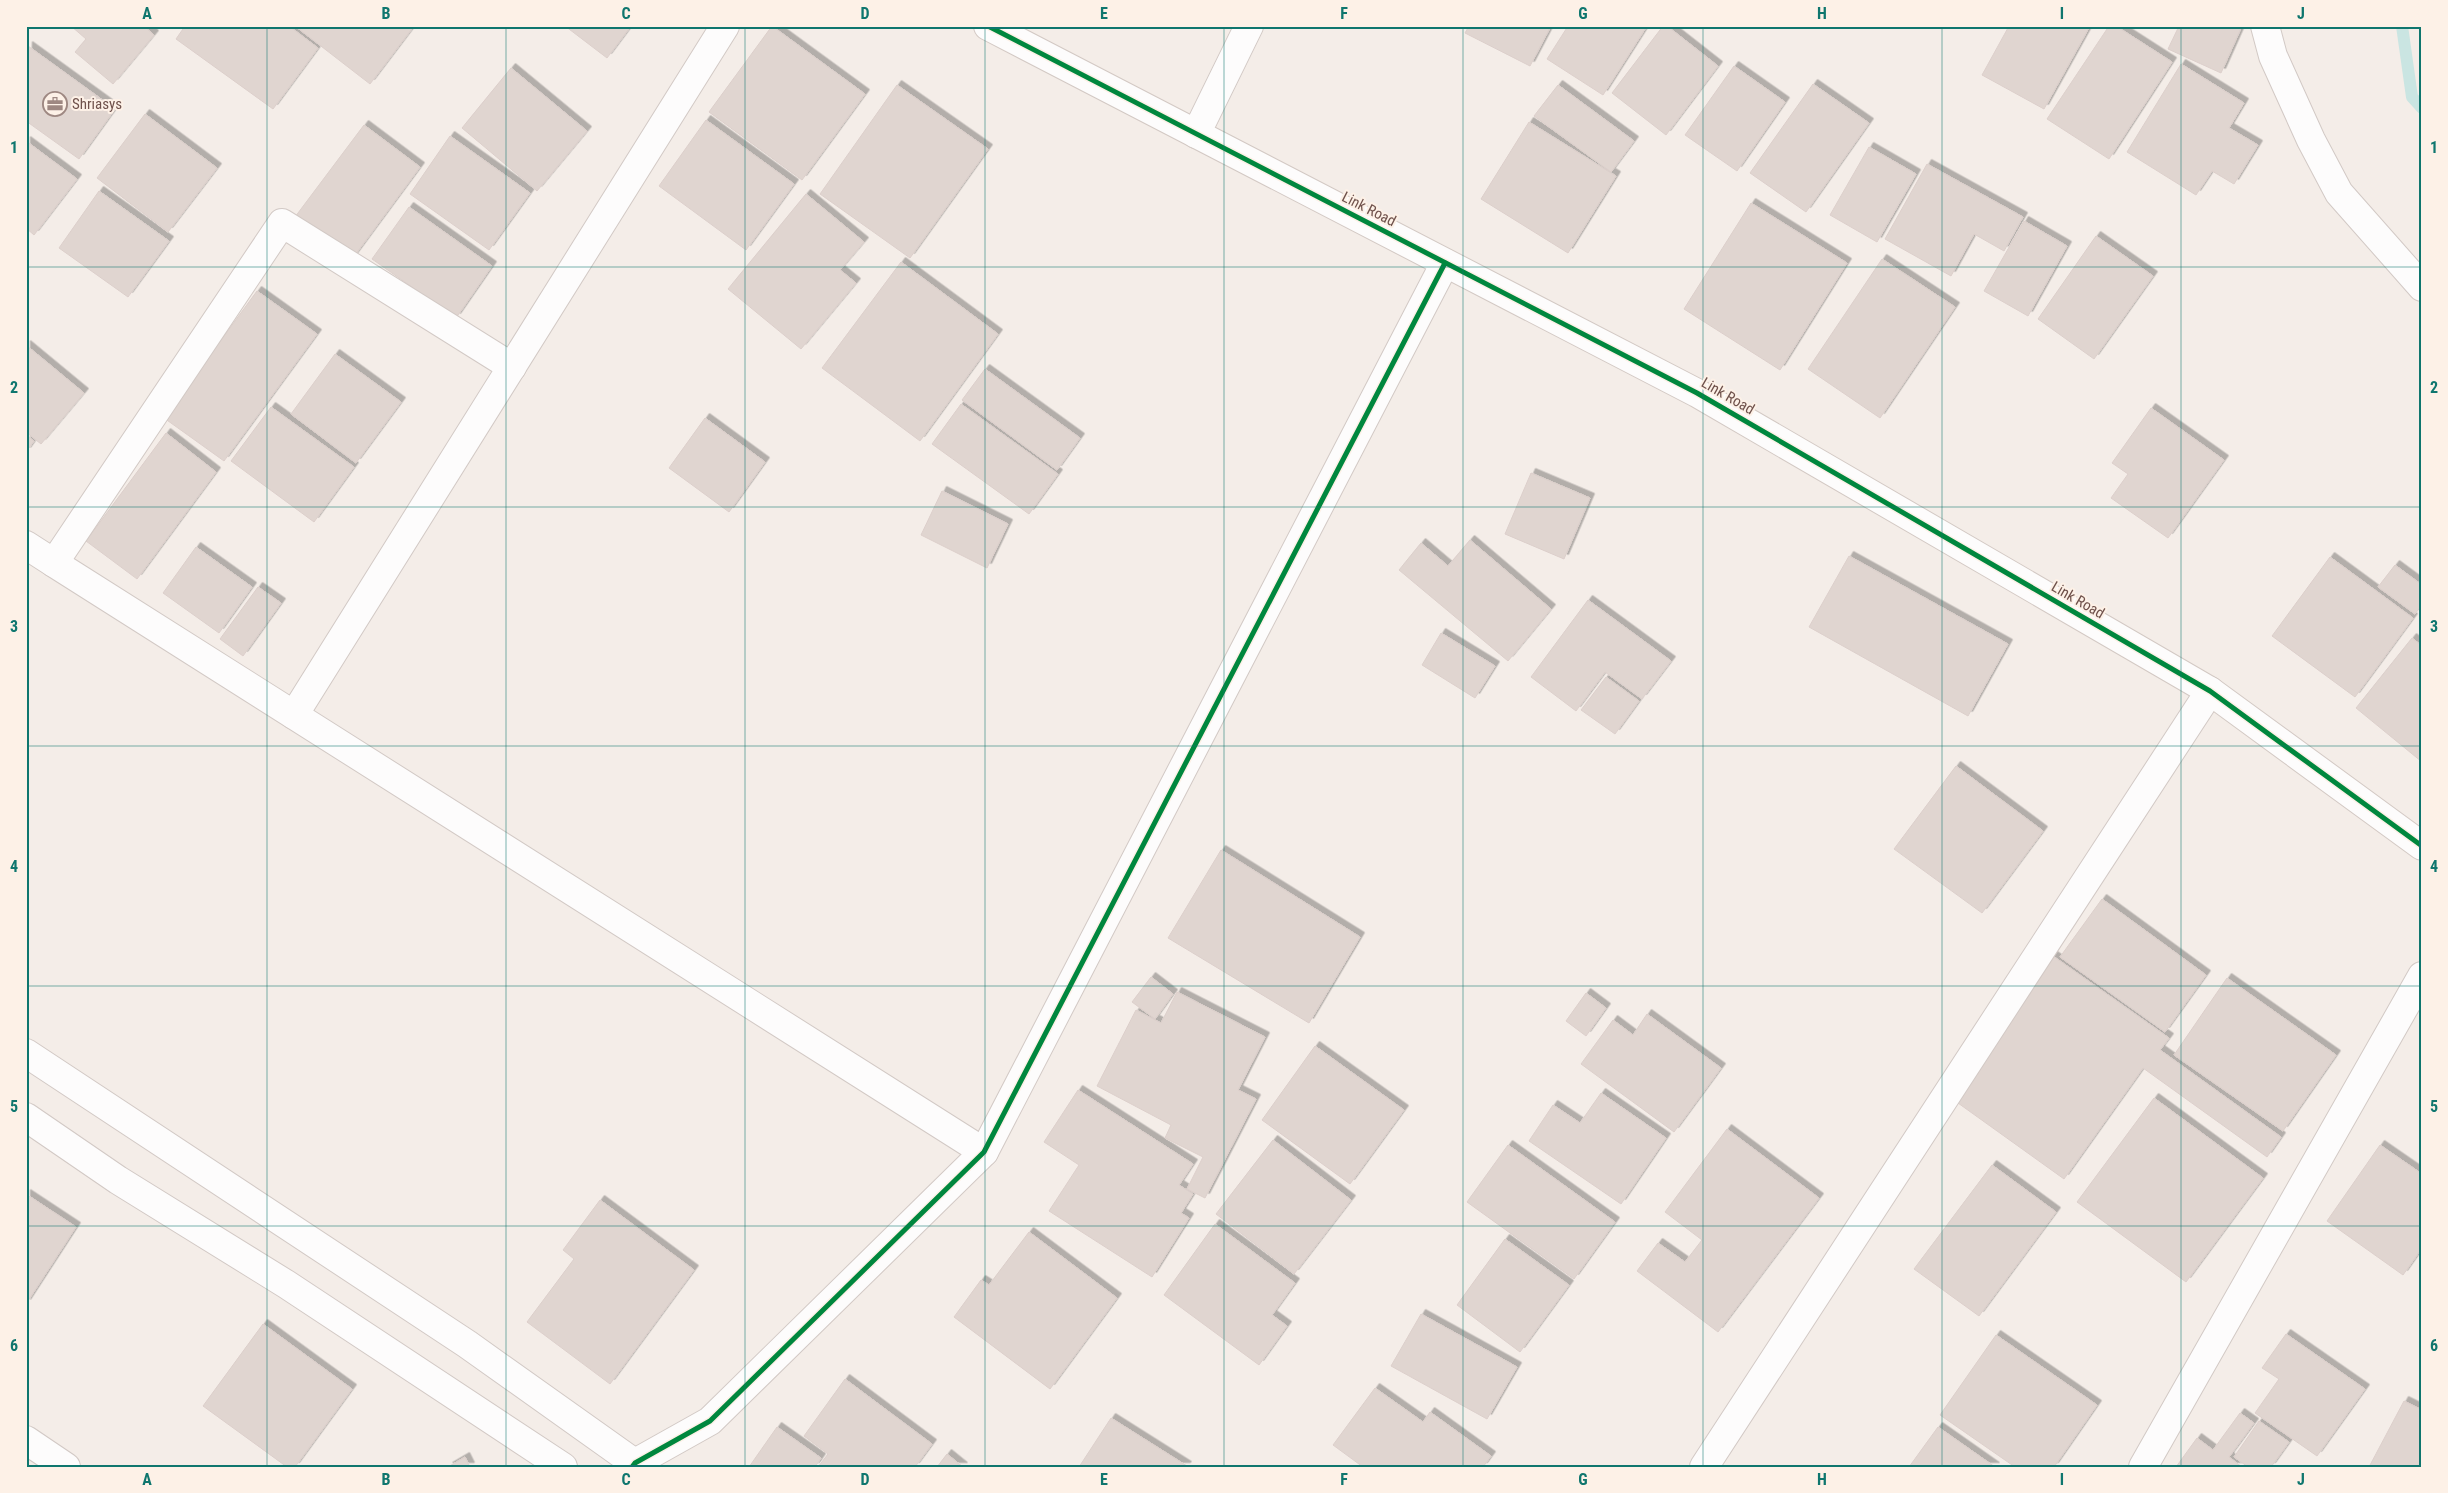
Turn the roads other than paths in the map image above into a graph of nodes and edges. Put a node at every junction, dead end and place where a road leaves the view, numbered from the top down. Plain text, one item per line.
1 (724, 26) edge
2 (988, 26) edge
3 (1249, 26) edge
4 (2265, 26) edge
5 (1196, 134) junction
6 (1445, 262) junction
7 (2422, 287) edge
8 (512, 367) junction
9 (26, 545) edge
10 (54, 563) junction
11 (2210, 691) junction
12 (294, 715) junction
13 (2422, 846) edge
14 (2422, 976) edge
15 (26, 1053) edge
16 (26, 1117) edge
17 (984, 1152) junction
18 (26, 1440) edge
19 (636, 1466) edge
20 (66, 1467) edge
21 (563, 1467) edge
22 (1704, 1467) edge
23 (2143, 1467) edge

1 - 8 street
2 - 5 street, Link Road
3 - 5 street
4 - 7 street
5 - 6 street, Link Road
6 - 11 street, Link Road
6 - 17 street
8 - 10 street
8 - 12 street
9 - 10 street
10 - 12 street
11 - 13 street, Link Road
11 - 22 street
12 - 17 street
14 - 23 street
15 - 19 street
16 - 21 street
17 - 19 street
18 - 20 street

